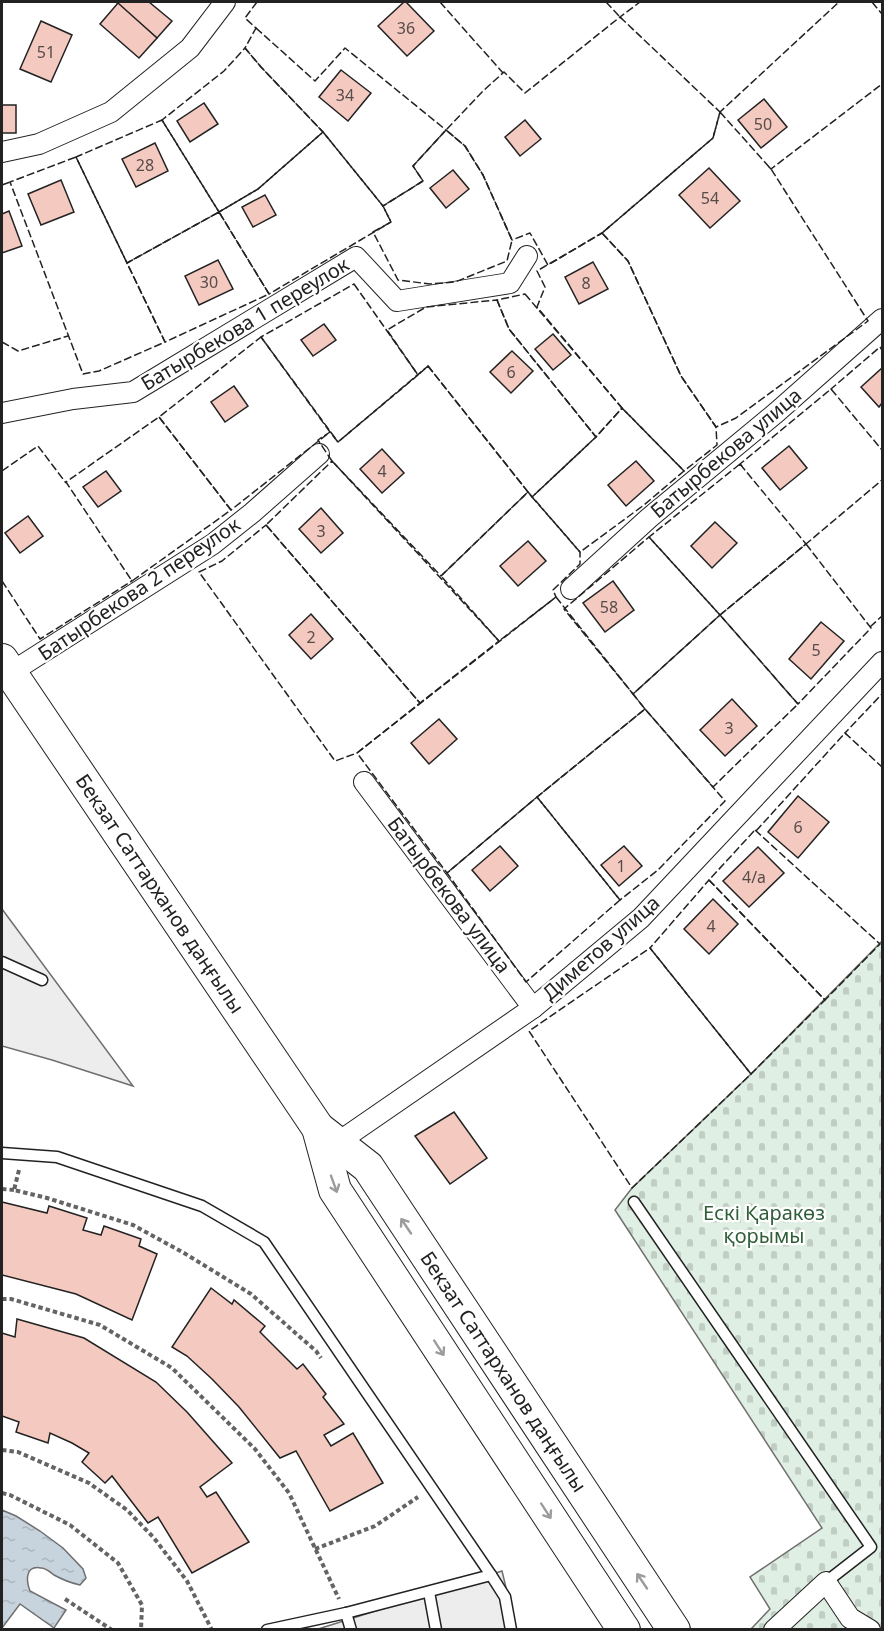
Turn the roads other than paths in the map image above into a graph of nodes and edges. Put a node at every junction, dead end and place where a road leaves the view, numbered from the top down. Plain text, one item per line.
1 (225, 2) edge
2 (2, 152) edge
3 (527, 256) dead end
4 (882, 319) edge
5 (2, 413) edge
6 (319, 454) dead end
7 (571, 589) dead end
8 (882, 662) edge
9 (6, 666) edge
10 (364, 782) dead end
11 (2, 962) edge
12 (42, 980) dead end
13 (533, 1008) junction
14 (327, 1136) junction
15 (2, 1153) edge
16 (634, 1202) dead end
17 (491, 1575) junction
18 (826, 1582) junction
19 (429, 1592) junction
20 (346, 1613) junction
21 (267, 1629) edge
22 (351, 1629) edge
23 (436, 1629) edge
24 (511, 1629) edge
25 (624, 1629) edge
26 (674, 1629) edge
27 (774, 1629) edge
28 (870, 1629) edge

1 - 2 street
3 - 5 street, Батырбекова 1 переулок
4 - 7 street, Батырбекова улица
6 - 9 street, Батырбекова 2 переулок
8 - 13 street, Диметов улица
9 - 14 main road, Бекзат Саттарханов даңғылы
10 - 13 street, Батырбекова улица
11 - 12 lane
13 - 14 street, Диметов улица
14 -> 25 main road, Бекзат Саттарханов даңғылы
26 -> 14 main road, Бекзат Саттарханов даңғылы
15 - 17 lane
16 - 18 lane
17 - 19 lane
17 - 24 lane
18 - 27 street
18 - 28 street
19 - 20 lane
19 - 23 lane
20 - 21 lane
20 - 22 lane

